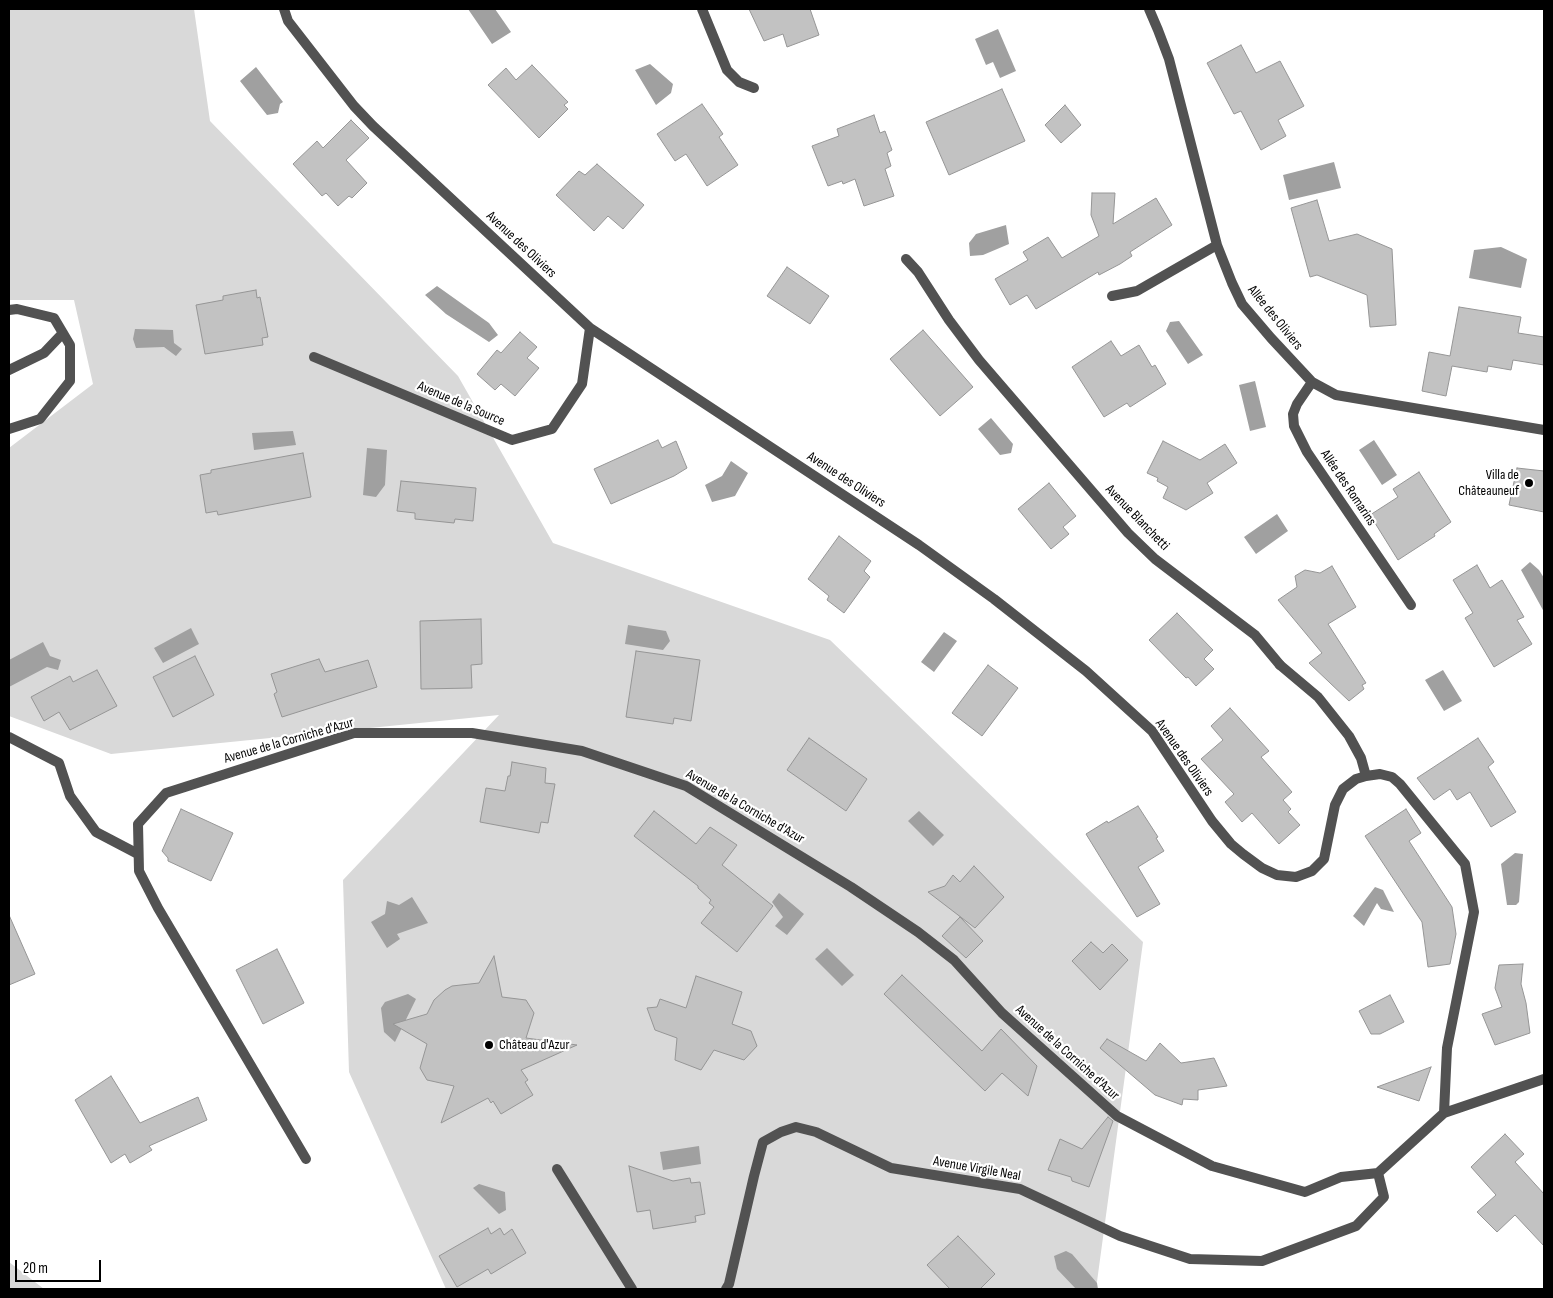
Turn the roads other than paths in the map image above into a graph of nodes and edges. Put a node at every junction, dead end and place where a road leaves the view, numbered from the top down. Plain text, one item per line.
1 (284, 9) edge
2 (702, 9) edge
3 (1148, 9) edge
4 (754, 88) dead end
5 (1217, 244) junction
6 (906, 259) dead end
7 (1112, 296) dead end
8 (9, 310) edge
9 (590, 328) junction
10 (63, 333) junction
11 (314, 357) dead end
12 (9, 370) edge
13 (1312, 382) junction
14 (9, 429) edge
15 (1544, 430) edge
16 (1411, 605) dead end
17 (9, 737) edge
18 (1366, 776) junction
19 (138, 854) junction
20 (1544, 1079) edge
21 (1444, 1113) junction
22 (306, 1159) dead end
23 (557, 1169) dead end
24 (1378, 1174) junction
25 (632, 1289) edge
26 (726, 1289) edge

1 - 9 street, Avenue des Oliviers
2 - 4 street
3 - 5 street, Allée des Oliviers
5 - 7 street
5 - 13 street, Allée des Oliviers
6 - 18 street, Avenue Blanchetti
8 - 10 street
9 - 11 street, Avenue de la Source
9 - 18 street, Avenue des Oliviers
10 - 12 street
10 - 14 street
13 - 15 street, Allée des Oliviers
13 - 16 street, Allée des Romarins
17 - 19 street
18 - 21 street
19 - 22 street, Avenue de la Corniche d'Azur
19 - 24 street, Avenue de la Corniche d'Azur
20 - 21 street
21 - 24 street
23 - 25 street
24 - 26 street, Avenue Virgile Neal

